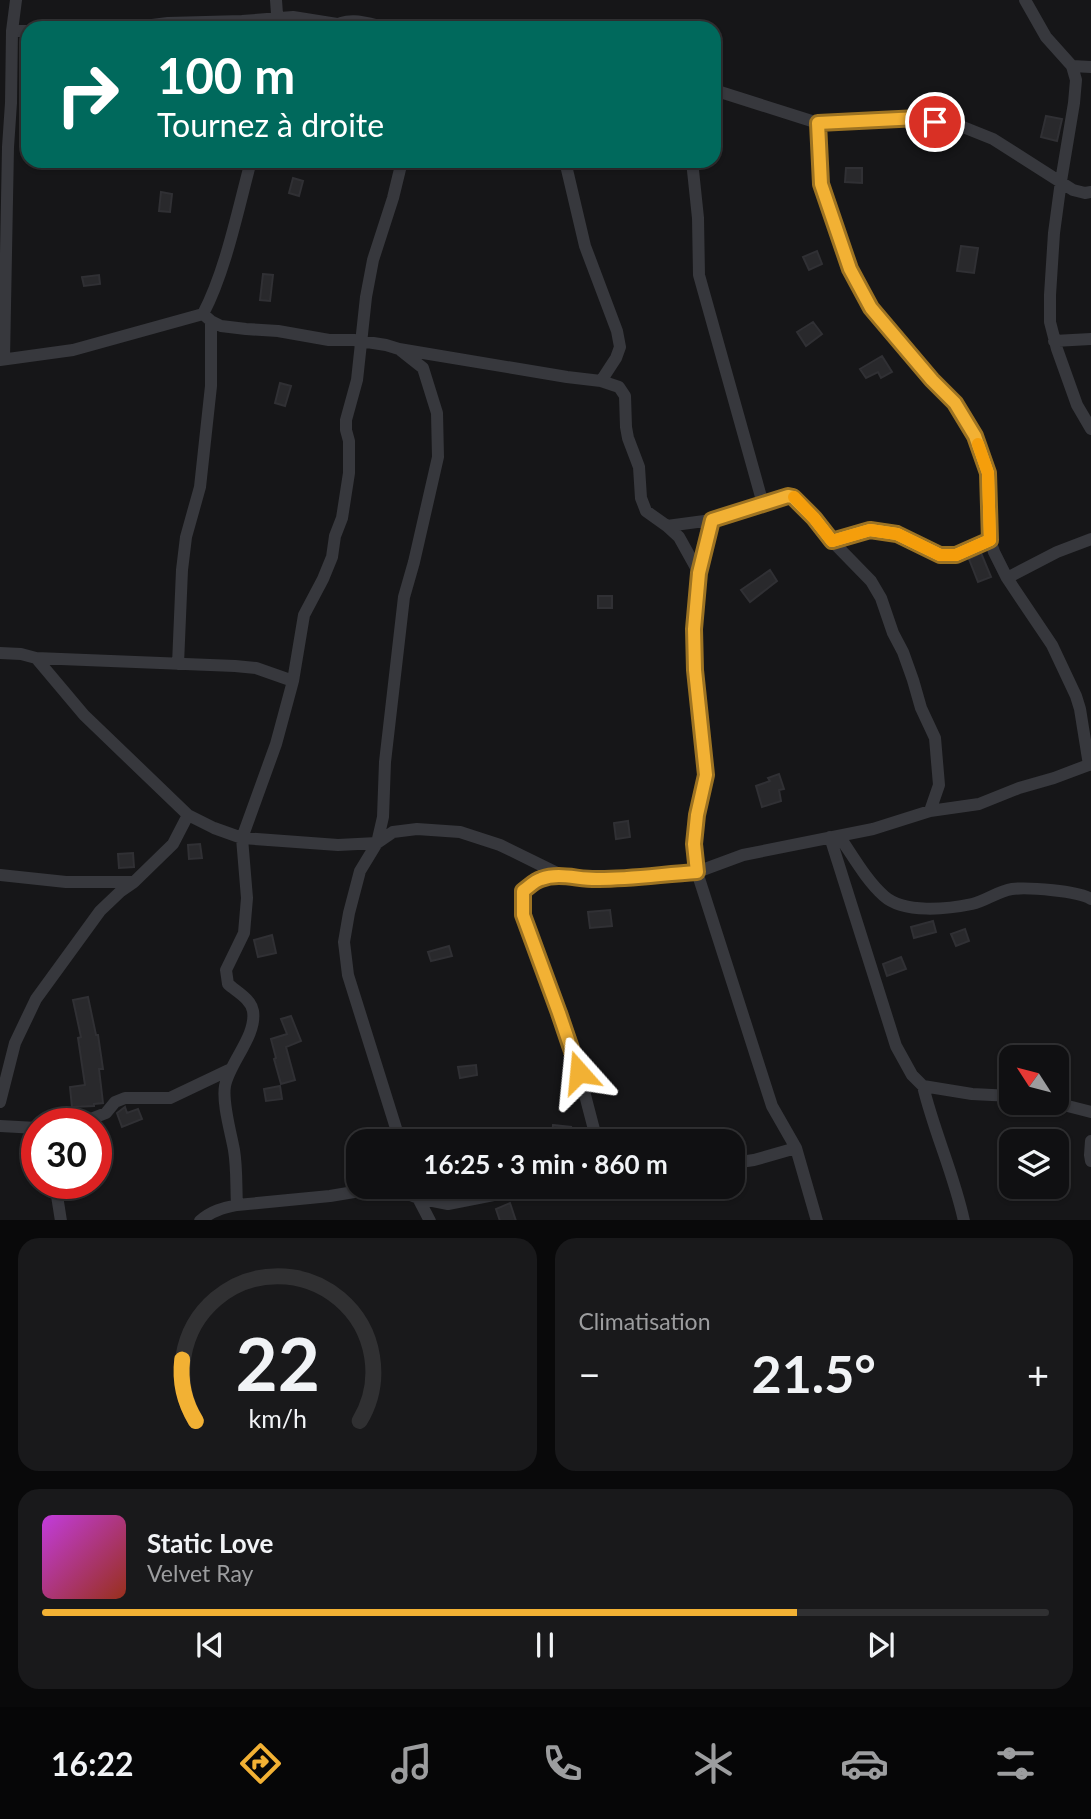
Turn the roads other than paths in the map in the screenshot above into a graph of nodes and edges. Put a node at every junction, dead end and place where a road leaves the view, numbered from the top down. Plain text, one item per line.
1 (16, 0) edge
2 (276, 0) edge
3 (1025, 0) edge
4 (278, 21) edge
5 (283, 21) edge
6 (311, 21) edge
7 (12, 31) junction
8 (21, 32) edge
9 (1072, 66) junction
10 (1091, 67) edge
11 (721, 92) edge
12 (818, 123) junction
13 (249, 168) edge
14 (400, 168) edge
15 (567, 168) edge
16 (693, 168) edge
17 (1061, 181) junction
18 (1091, 192) edge
19 (4, 242) edge
20 (207, 317) junction
21 (1091, 339) edge
22 (1054, 341) junction
23 (361, 342) junction
24 (399, 349) junction
25 (2, 360) edge
26 (601, 381) junction
27 (1091, 429) edge
28 (763, 504) junction
29 (712, 520) junction
30 (667, 526) junction
31 (1091, 539) edge
32 (990, 540) junction
33 (832, 541) junction
34 (699, 573) junction
35 (1007, 578) junction
36 (0, 653) edge
37 (36, 658) junction
38 (177, 664) junction
39 (293, 681) junction
40 (1090, 764) edge
41 (930, 811) junction
42 (188, 815) junction
43 (834, 837) junction
44 (242, 838) junction
45 (377, 844) junction
46 (697, 872) junction
47 (0, 875) edge
48 (561, 875) junction
49 (134, 882) junction
50 (1091, 899) edge
51 (4, 1063) edge
52 (231, 1069) junction
53 (923, 1086) junction
54 (999, 1095) edge
55 (0, 1102) edge
56 (1069, 1106) edge
57 (111, 1108) edge
58 (1091, 1112) edge
59 (0, 1126) edge
60 (21, 1127) edge
61 (396, 1129) edge
62 (594, 1129) edge
63 (1091, 1141) edge
64 (796, 1148) junction
65 (745, 1161) edge
66 (1091, 1161) edge
67 (346, 1193) edge
68 (58, 1199) edge
69 (420, 1199) edge
70 (433, 1199) edge
71 (477, 1199) edge
72 (237, 1205) junction
73 (61, 1220) edge
74 (200, 1220) edge
75 (430, 1220) edge
76 (817, 1220) edge
77 (964, 1220) edge

1 - 7 street
2 - 4 street
3 - 9 street
5 - 6 street
7 - 8 street
7 - 19 street
9 - 10 street
9 - 17 street
11 - 12 street
12 - 17 street
12 - 32 street
13 - 20 street
14 - 23 street
15 - 26 street
16 - 28 street
17 - 18 street
17 - 22 street
19 - 25 street
20 - 23 street
20 - 25 street
20 - 38 street
21 - 22 street
22 - 27 street
23 - 24 street
23 - 39 street
24 - 26 street
24 - 45 street
26 - 30 street
28 - 29 street
28 - 33 street
29 - 30 street
29 - 34 street
30 - 34 street
31 - 35 street
32 - 33 street
32 - 35 street
33 - 41 street
34 - 46 street
35 - 40 street
36 - 37 street
37 - 38 street
37 - 42 street
38 - 39 street
39 - 44 street
40 - 41 street
41 - 43 street
42 - 44 street
42 - 49 street
43 - 46 street
43 - 50 street
43 - 53 street
44 - 45 street
44 - 52 street
45 - 48 street
45 - 61 street
46 - 48 street
46 - 64 street
47 - 49 street
48 - 62 street
49 - 51 street
51 - 55 street
52 - 57 street
52 - 72 street
53 - 54 street
53 - 77 street
56 - 58 street
59 - 60 street
63 - 66 street
64 - 65 street
64 - 76 street
67 - 72 street
68 - 73 street
69 - 75 street
70 - 71 street
72 - 74 street

